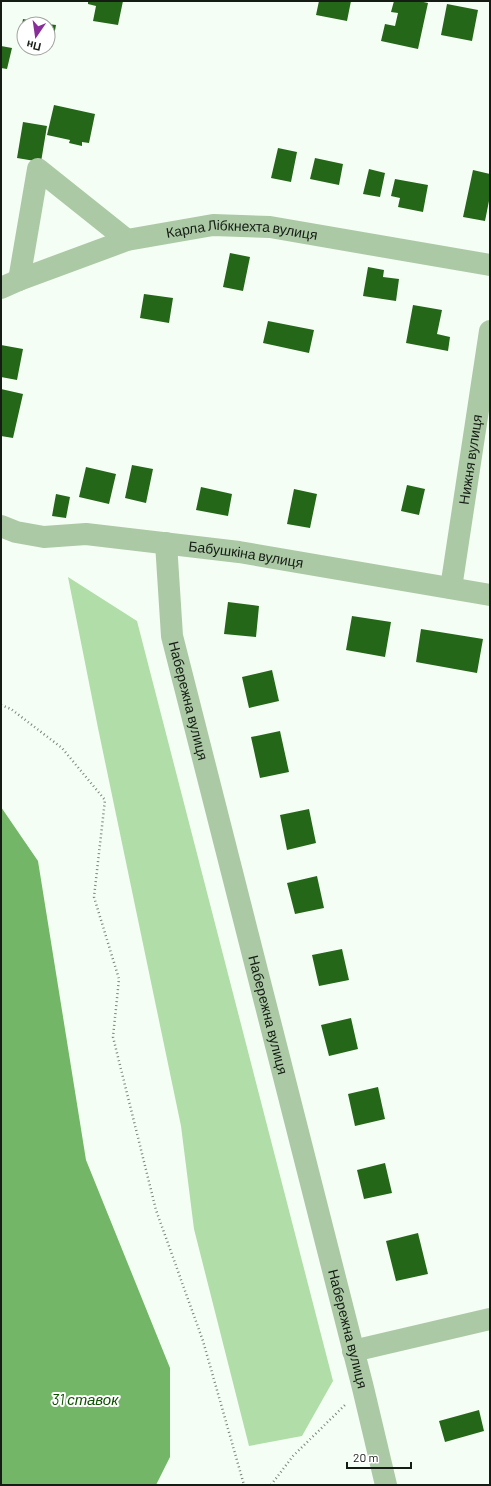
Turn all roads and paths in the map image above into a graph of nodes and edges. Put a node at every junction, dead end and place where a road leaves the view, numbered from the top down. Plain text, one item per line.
1 (127, 240) junction
2 (490, 265) edge
3 (10, 284) edge
4 (490, 331) edge
5 (1, 526) edge
6 (166, 543) junction
7 (451, 588) junction
8 (490, 595) edge
9 (1, 705) edge
10 (490, 1319) edge
11 (353, 1351) junction
12 (363, 1388) junction
13 (244, 1485) edge
14 (271, 1485) edge
15 (386, 1485) edge

1 - 2 street, Карла Лібкнехта вулиця
1 - 3 street, Карла Лібкнехта вулиця
1 - 3 street
4 - 7 street, Нижня вулиця
5 - 6 street, Бабушкіна вулиця
6 - 7 street, Бабушкіна вулиця
6 - 11 street, Набережна вулиця
7 - 8 street, Бабушкіна вулиця
9 - 13 path
10 - 11 street
11 - 12 street, Набережна вулиця
12 - 14 path
12 - 15 street, Набережна вулиця

